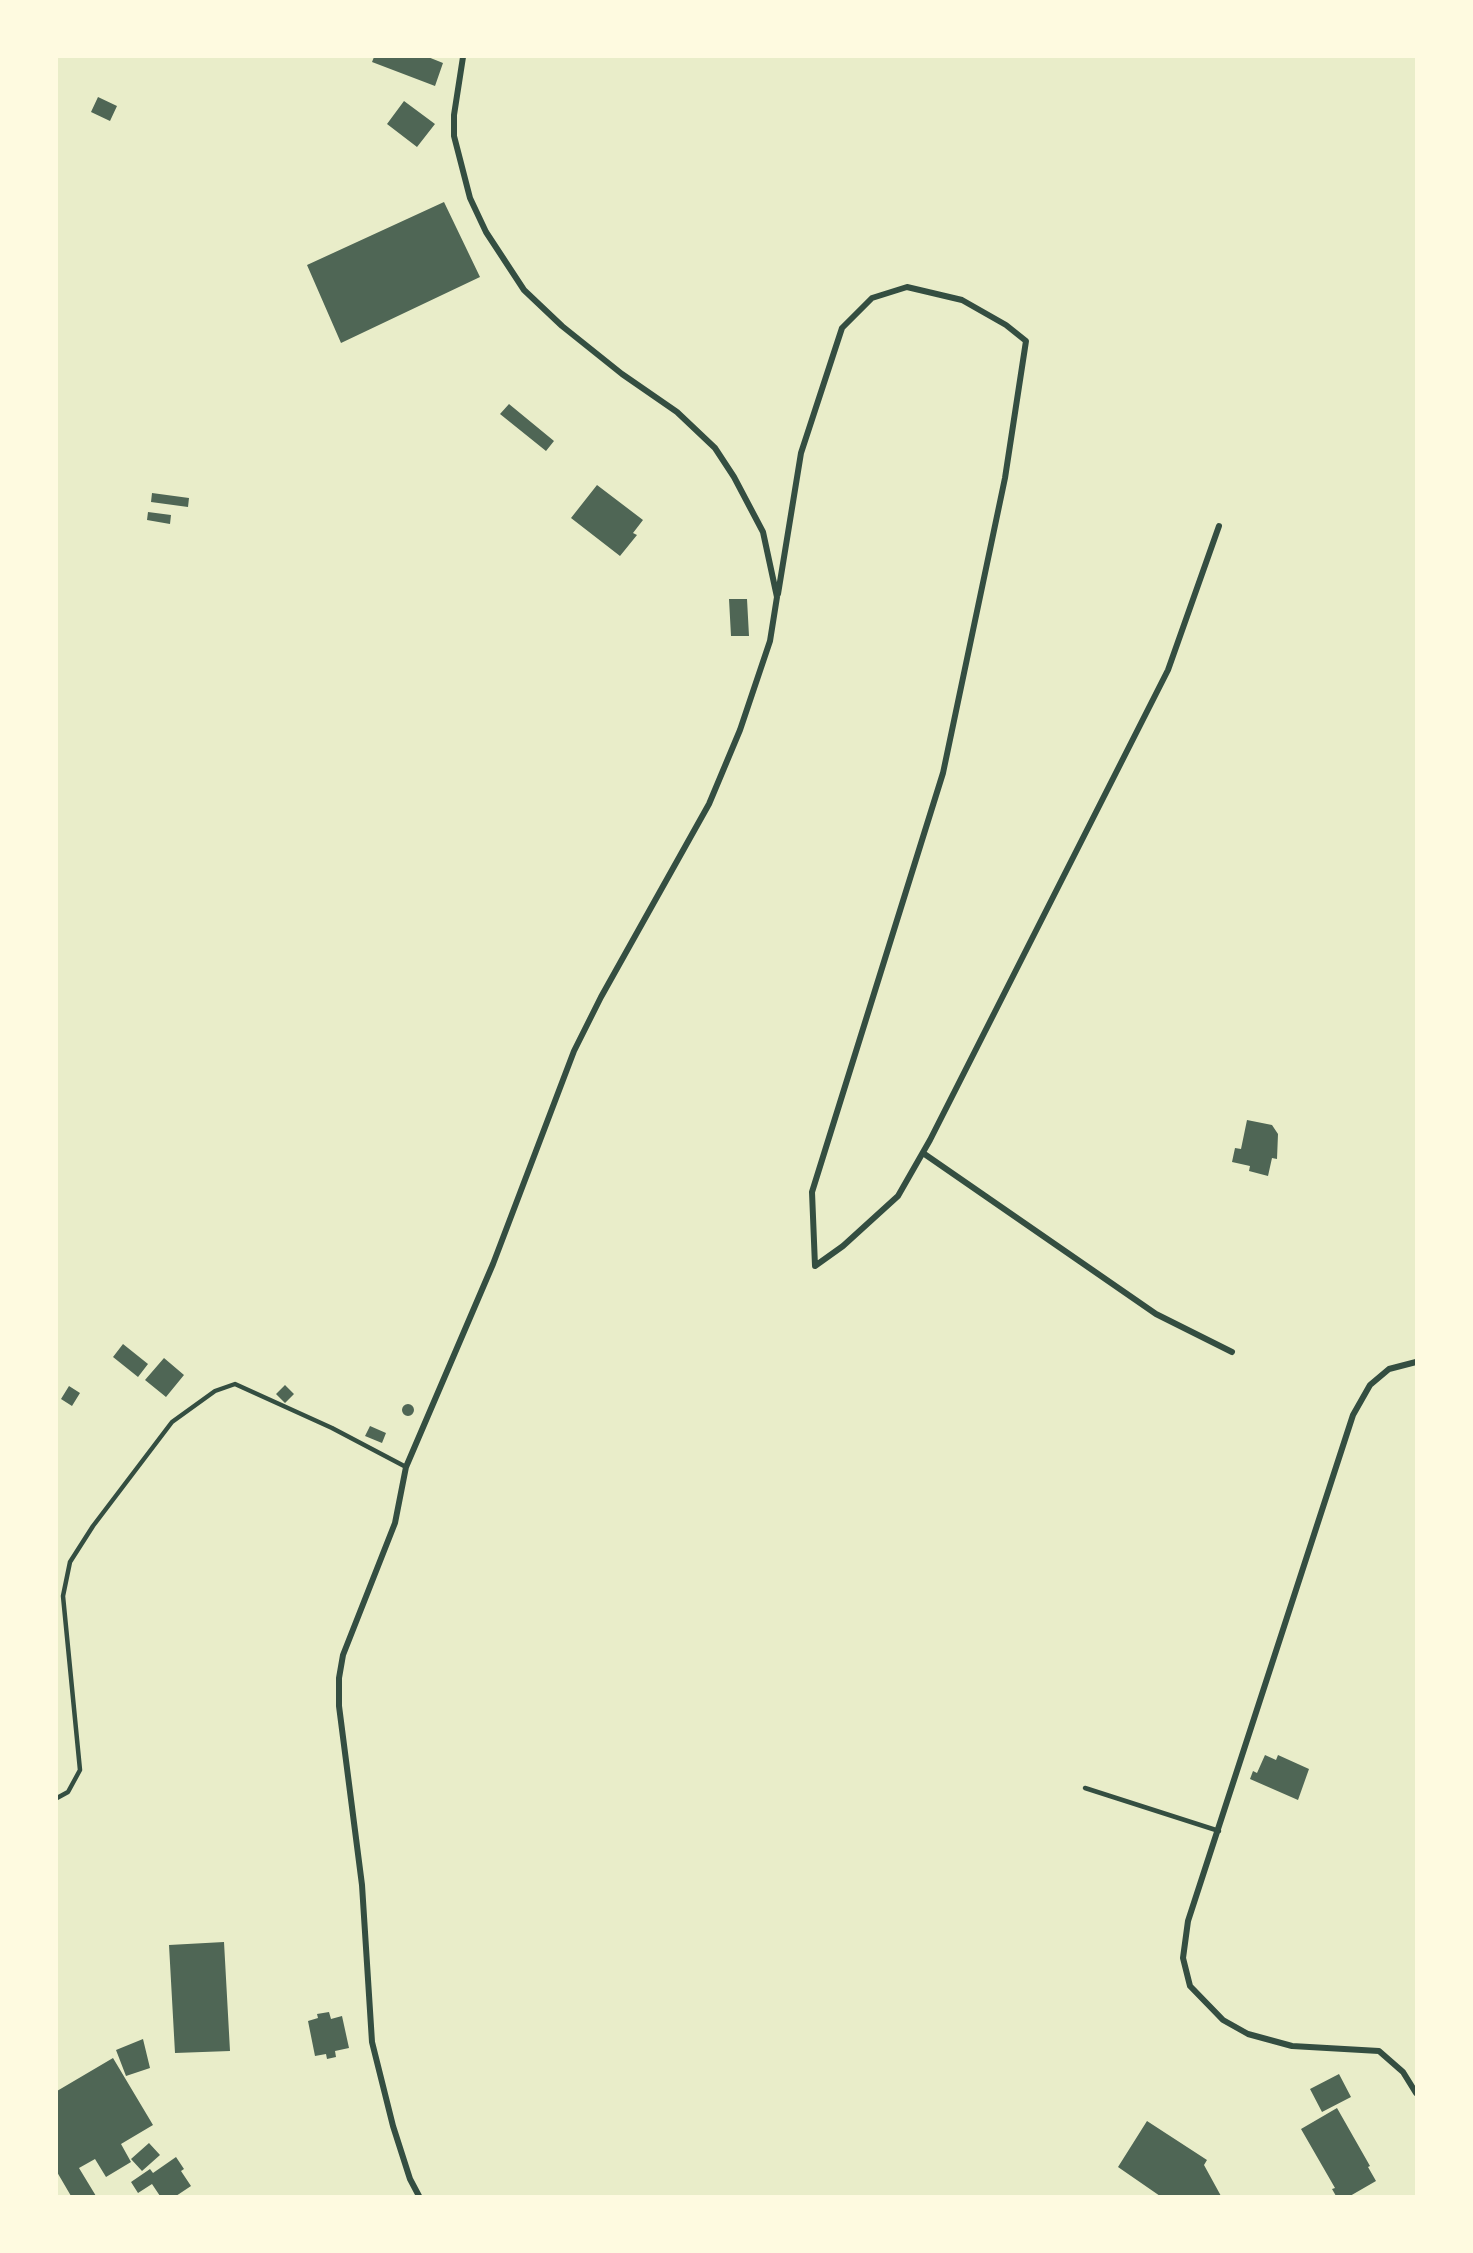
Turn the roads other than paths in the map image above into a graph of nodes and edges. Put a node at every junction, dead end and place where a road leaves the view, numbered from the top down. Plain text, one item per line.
1 (463, 57) edge
2 (1219, 526) dead end
3 (777, 597) junction
4 (923, 1153) junction
5 (1232, 1352) dead end
6 (1416, 1362) edge
7 (406, 1467) junction
8 (1085, 1788) dead end
9 (57, 1798) edge
10 (1219, 1831) junction
11 (1416, 2093) edge
12 (419, 2196) edge

1 - 3 street
2 - 4 street
3 - 4 street
3 - 7 street
4 - 5 street
6 - 10 street
7 - 9 lane
7 - 12 street
8 - 10 lane
10 - 11 street

